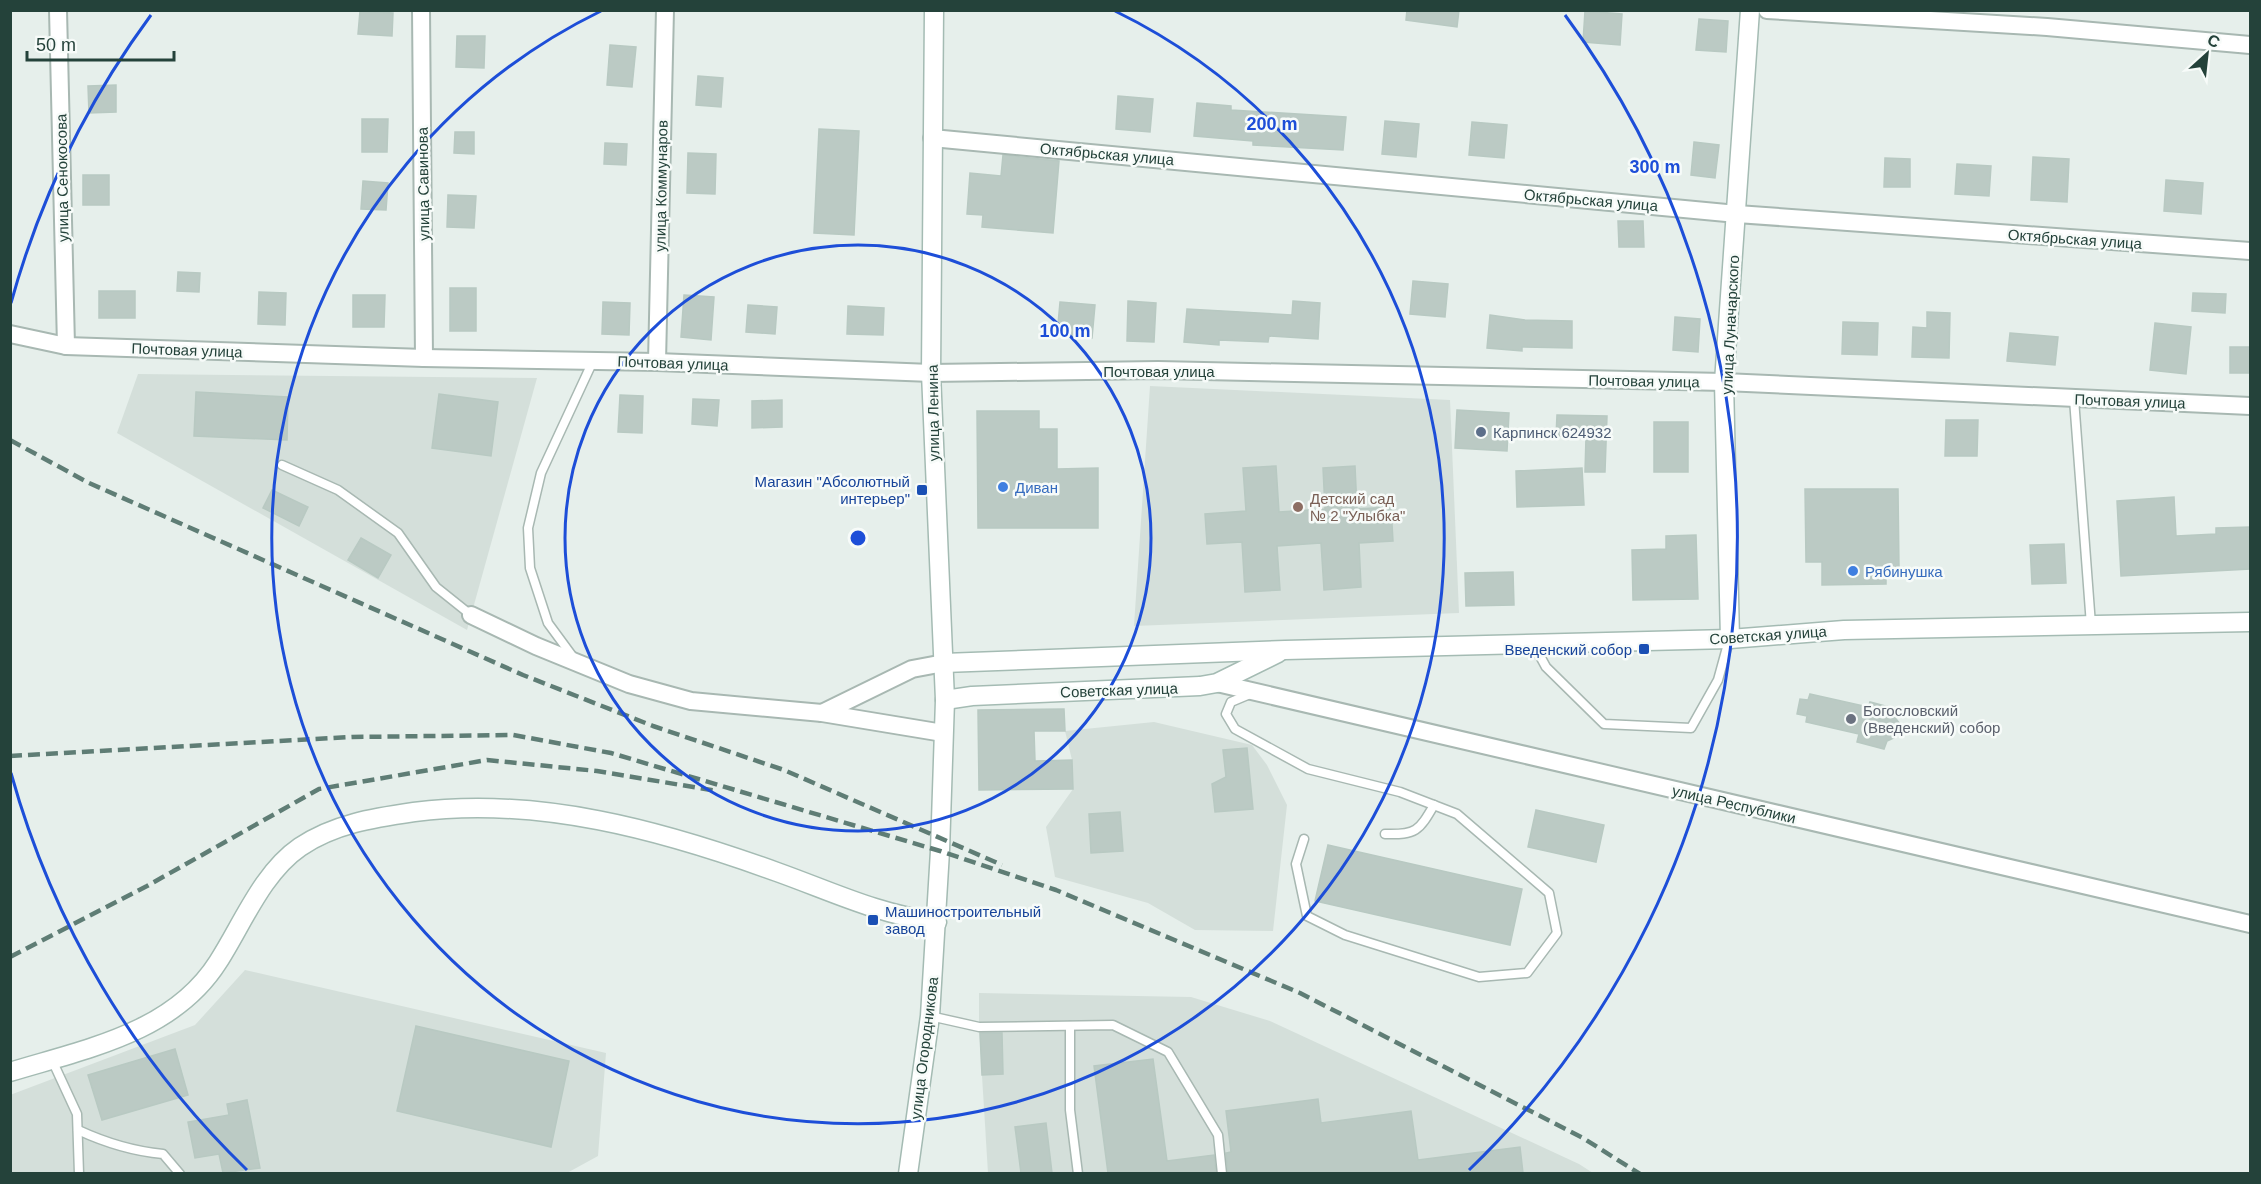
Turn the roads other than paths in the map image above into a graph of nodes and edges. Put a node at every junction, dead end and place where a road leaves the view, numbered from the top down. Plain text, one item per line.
1 (58, 10) edge
2 (421, 10) edge
3 (665, 10) edge
4 (934, 10) edge
5 (1750, 10) edge
6 (1767, 10) edge
7 (2250, 45) edge
8 (932, 138) junction
9 (1737, 214) junction
10 (2250, 251) edge
11 (10, 334) edge
12 (66, 346) junction
13 (424, 358) junction
14 (593, 361) junction
15 (657, 362) junction
16 (931, 373) junction
17 (1724, 382) junction
18 (2074, 399) junction
19 (2250, 405) edge
20 (282, 465) dead end
21 (471, 615) joint
22 (2250, 622) edge
23 (2091, 626) junction
24 (1730, 639) junction
25 (1534, 645) junction
26 (1285, 650) junction
27 (576, 662) junction
28 (944, 663) junction
29 (1217, 683) junction
30 (1254, 692) junction
31 (945, 700) junction
32 (822, 713) junction
33 (944, 733) junction
34 (1434, 805) junction
35 (1385, 834) dead end
36 (1304, 839) dead end
37 (937, 922) junction
38 (2250, 924) edge
39 (930, 1016) junction
40 (1070, 1026) junction
41 (52, 1059) junction
42 (10, 1072) edge
43 (78, 1130) junction
44 (79, 1173) edge
45 (180, 1173) edge
46 (908, 1173) edge
47 (1078, 1173) edge
48 (1222, 1173) edge

1 - 12 street, улица Сенокосова
2 - 13 street, улица Савинова
3 - 15 street, улица Коммунаров
4 - 8 street, улица Ленина
5 - 9 street, улица Луначарского
6 - 7 street
8 - 9 street, Октябрьская улица
8 - 16 street, улица Ленина
9 - 10 street, Октябрьская улица
9 - 17 street, улица Луначарского
11 - 12 street, Почтовая улица
12 - 13 street, Почтовая улица
13 - 14 street, Почтовая улица
14 - 15 street, Почтовая улица
14 - 27 lane
15 - 16 street, Почтовая улица
16 - 17 street, Почтовая улица
16 - 28 street, улица Ленина
17 - 18 street, Почтовая улица
17 - 24 street, улица Луначарского
18 - 19 street, Почтовая улица
18 - 23 lane
20 - 21 lane
21 - 27 street
22 - 23 street, Советская улица
23 - 24 street, Советская улица
24 - 25 street, Советская улица
24 - 25 lane
25 - 26 street, Советская улица
26 - 28 street, Советская улица
26 - 29 street, Советская улица
27 - 32 street
28 - 31 street, улица Ленина
28 - 32 street
29 - 30 street, улица Республики
29 - 31 street, Советская улица
30 - 34 lane
30 - 38 street, улица Республики
31 - 33 street, улица Ленина
32 - 33 street
33 - 37 street, улица Ленина
34 - 35 lane
34 - 36 lane
37 - 39 street, улица Огородникова
37 - 41 street
39 - 40 lane
39 - 46 street, улица Огородникова
40 - 47 lane
40 - 48 lane
41 - 42 street
41 - 43 lane
43 - 44 lane
43 - 45 lane

